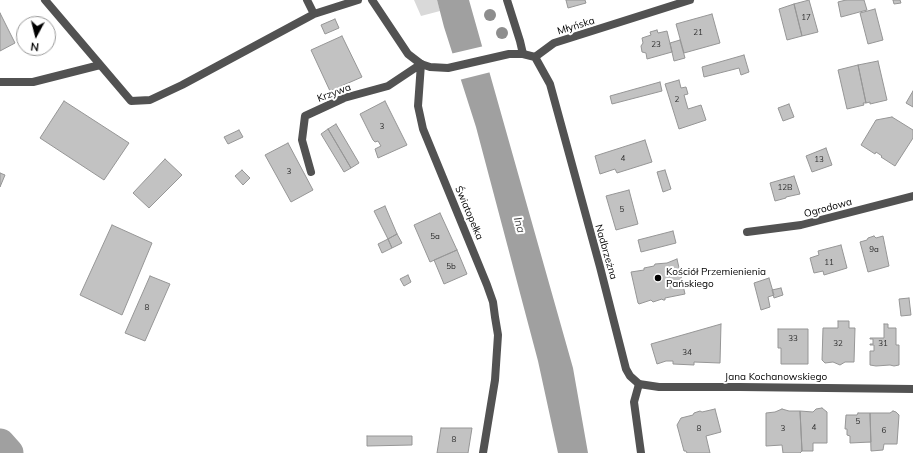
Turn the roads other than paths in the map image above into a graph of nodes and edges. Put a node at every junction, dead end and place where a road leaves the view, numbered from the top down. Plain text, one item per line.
1 (45, 0) edge
2 (307, 0) edge
3 (358, 0) edge
4 (372, 0) edge
5 (507, 0) edge
6 (690, 0) edge
7 (314, 14) junction
8 (523, 54) junction
9 (535, 57) junction
10 (421, 64) junction
11 (100, 65) junction
12 (0, 82) edge
13 (311, 172) dead end
14 (913, 196) edge
15 (747, 232) dead end
16 (639, 384) junction
17 (913, 389) edge
18 (483, 453) edge
19 (641, 453) edge

1 - 11 street
2 - 7 street
3 - 7 street
4 - 10 street
5 - 8 street
6 - 9 street, Młyńska
7 - 11 street
8 - 9 street
8 - 10 street
9 - 16 street, Nadbrzeżna
10 - 13 street, Krzywa
10 - 18 street, Światopełka
11 - 12 street
14 - 15 street, Ogrodowa
16 - 17 street, Jana Kochanowskiego
16 - 19 street

